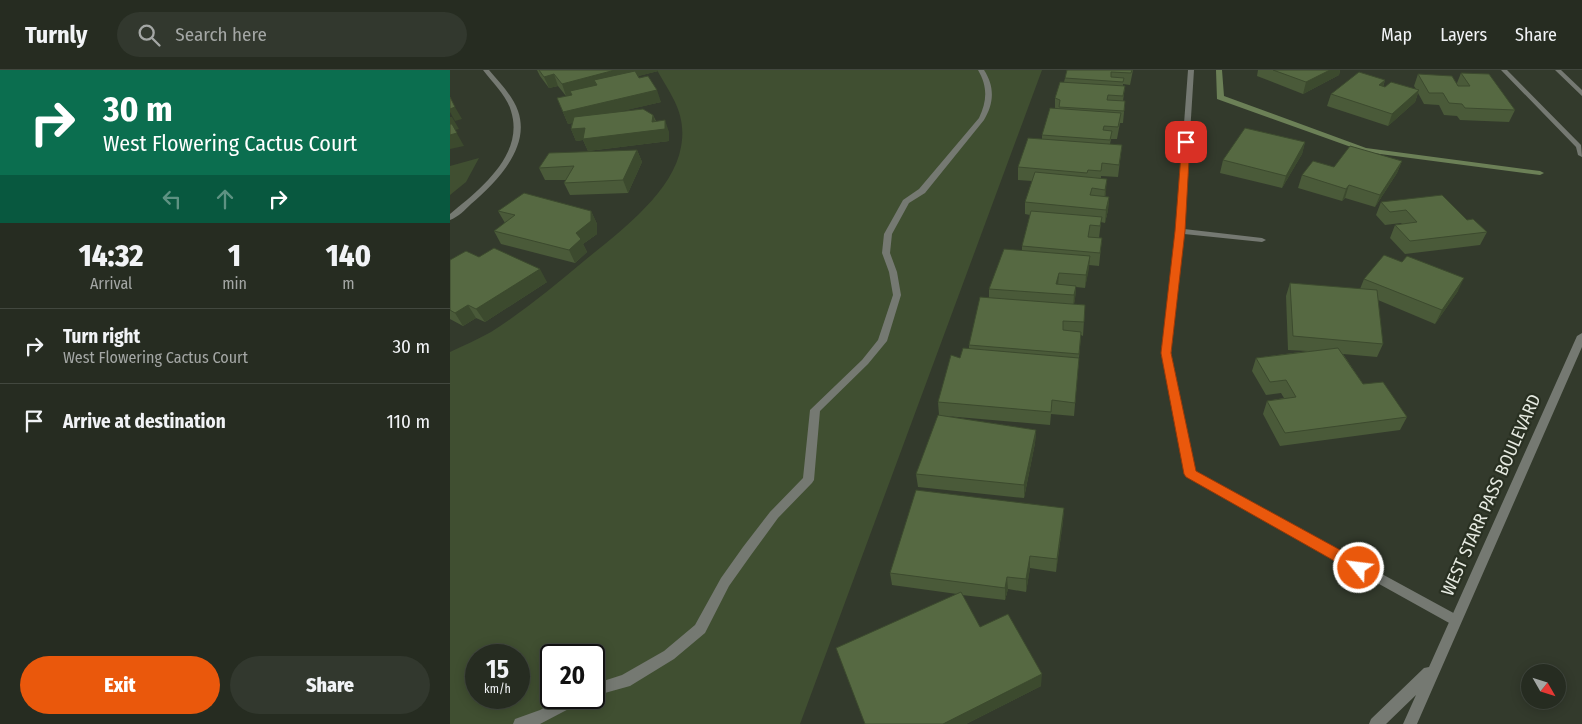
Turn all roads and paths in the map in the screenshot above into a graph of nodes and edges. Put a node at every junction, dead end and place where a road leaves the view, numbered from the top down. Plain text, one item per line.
1 (981, 70) edge
2 (1191, 70) edge
3 (1504, 70) edge
4 (1558, 70) edge
5 (490, 71) edge
6 (1582, 94) edge
7 (1582, 155) edge
8 (450, 218) edge
9 (1180, 231) junction
10 (1262, 240) dead end
11 (1582, 336) edge
12 (1456, 620) junction
13 (1434, 668) junction
14 (605, 686) edge
15 (555, 709) edge
16 (520, 724) edge
17 (1376, 724) edge
18 (1410, 724) edge

1 - 14 street
2 - 9 street
3 - 7 street
4 - 6 street
5 - 8 street
9 - 10 street
9 - 12 street
11 - 12 street, WEST STARR PASS BOULEVARD
12 - 13 street, WEST STARR PASS BOULEVARD
13 - 17 street, WEST STARR PASS BOULEVARD
13 - 18 street, WEST STARR PASS BOULEVARD
15 - 16 street

